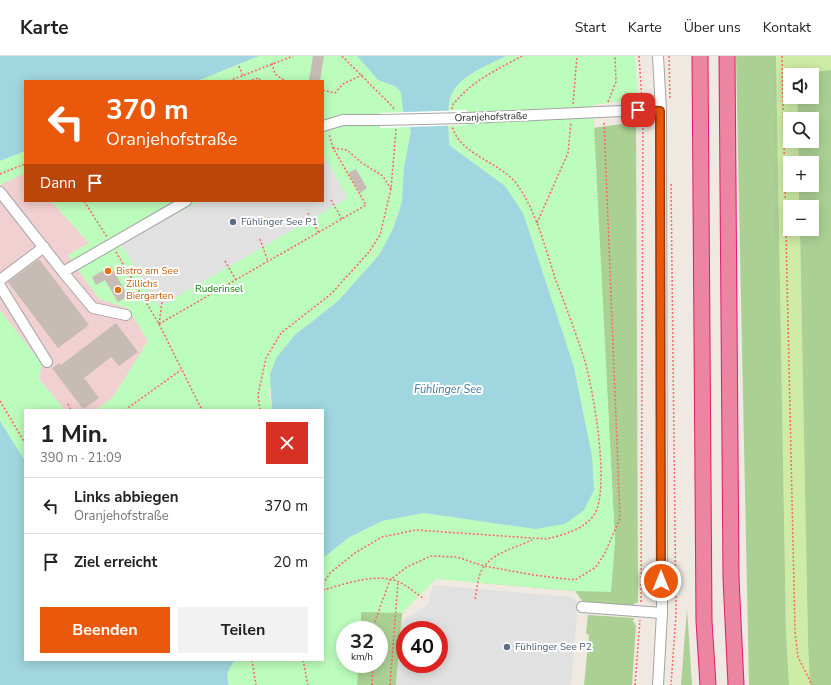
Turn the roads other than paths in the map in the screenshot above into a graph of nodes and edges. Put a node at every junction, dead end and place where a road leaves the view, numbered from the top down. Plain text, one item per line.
1 (658, 56) edge
2 (700, 56) edge
3 (727, 56) edge
4 (660, 111) junction
5 (325, 125) edge
6 (0, 192) edge
7 (184, 202) edge
8 (44, 247) junction
9 (64, 272) junction
10 (2, 274) edge
11 (0, 286) edge
12 (126, 315) dead end
13 (47, 362) dead end
14 (582, 607) dead end
15 (662, 613) junction
16 (658, 685) edge
17 (708, 685) edge
18 (736, 685) edge

1 - 4 street
2 - 17 highway
3 - 18 highway
4 - 5 street, Oranjehofstraße, bridge
4 - 15 street
6 - 8 street
7 - 9 street
8 - 9 street
8 - 10 street
9 - 12 street
11 - 13 street
14 - 15 street
15 - 16 street

